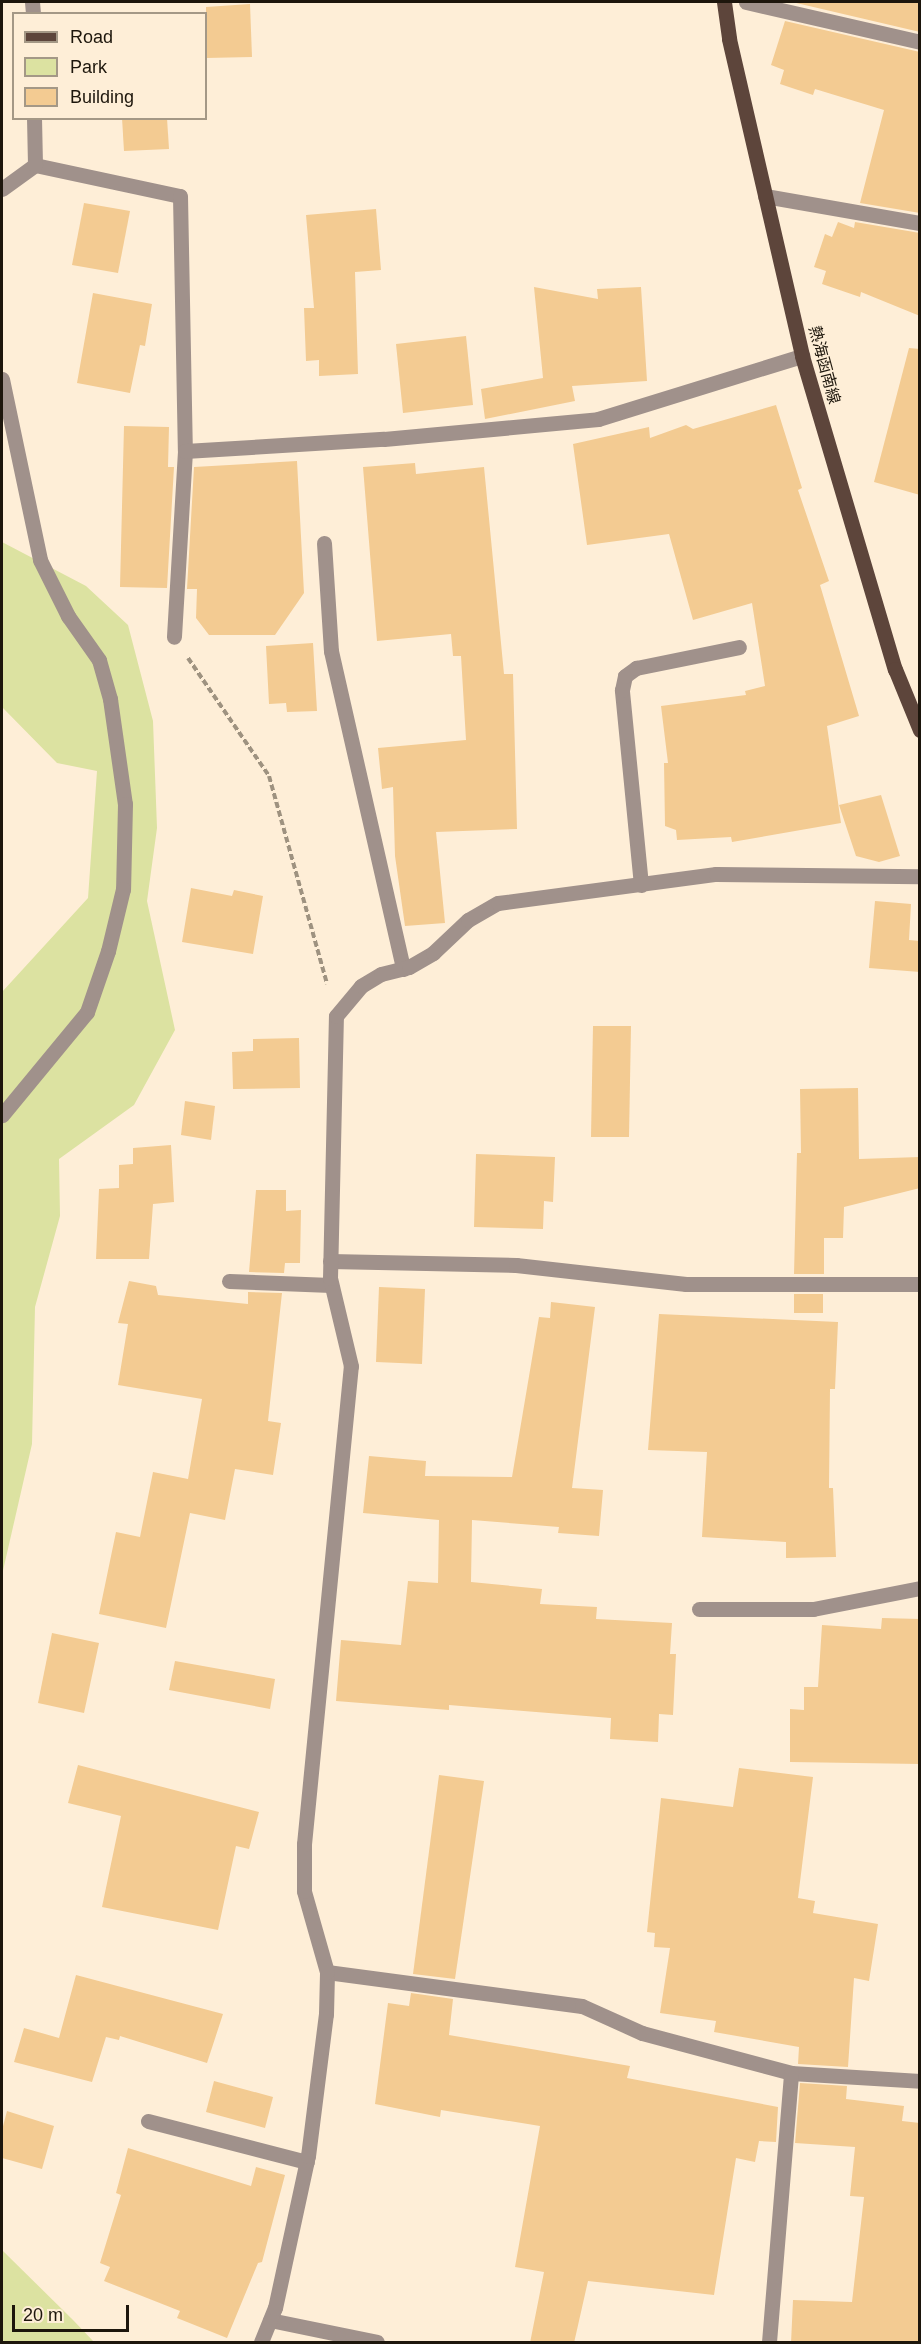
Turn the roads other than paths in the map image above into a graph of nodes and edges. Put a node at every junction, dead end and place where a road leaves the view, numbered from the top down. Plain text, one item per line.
1 (724, 2) edge
2 (746, 2) edge
3 (920, 42) edge
4 (34, 120) edge
5 (35, 165) junction
6 (2, 189) edge
7 (765, 196) junction
8 (920, 223) edge
9 (802, 356) junction
10 (2, 379) edge
11 (185, 451) junction
12 (324, 543) dead end
13 (174, 637) road end
14 (739, 647) dead end
15 (920, 730) edge
16 (920, 876) edge
17 (641, 885) junction
18 (403, 969) junction
19 (2, 1114) edge
20 (330, 1261) junction
21 (229, 1281) dead end
22 (920, 1284) edge
23 (331, 1285) junction
24 (920, 1588) edge
25 (699, 1610) dead end
26 (327, 1972) junction
27 (791, 2073) junction
28 (920, 2081) edge
29 (148, 2121) dead end
30 (307, 2162) junction
31 (270, 2320) junction
32 (261, 2343) edge
33 (377, 2343) edge
34 (769, 2343) edge

1 - 7 main road, 熱海函南線
2 - 3 street
4 - 5 street
5 - 6 street
5 - 11 street
7 - 8 street
7 - 9 main road, 熱海函南線
9 - 11 street
9 - 15 main road, 熱海函南線
10 - 19 street
11 - 13 street
12 - 18 street
14 - 17 street
16 - 17 street
17 - 18 street
18 - 20 street
20 - 22 street
20 - 23 street
21 - 23 street
23 - 26 street
24 - 25 street
26 - 27 street
26 - 30 street
27 - 28 street
27 - 34 street
29 - 30 street
30 - 31 street
31 - 32 street
31 - 33 street

